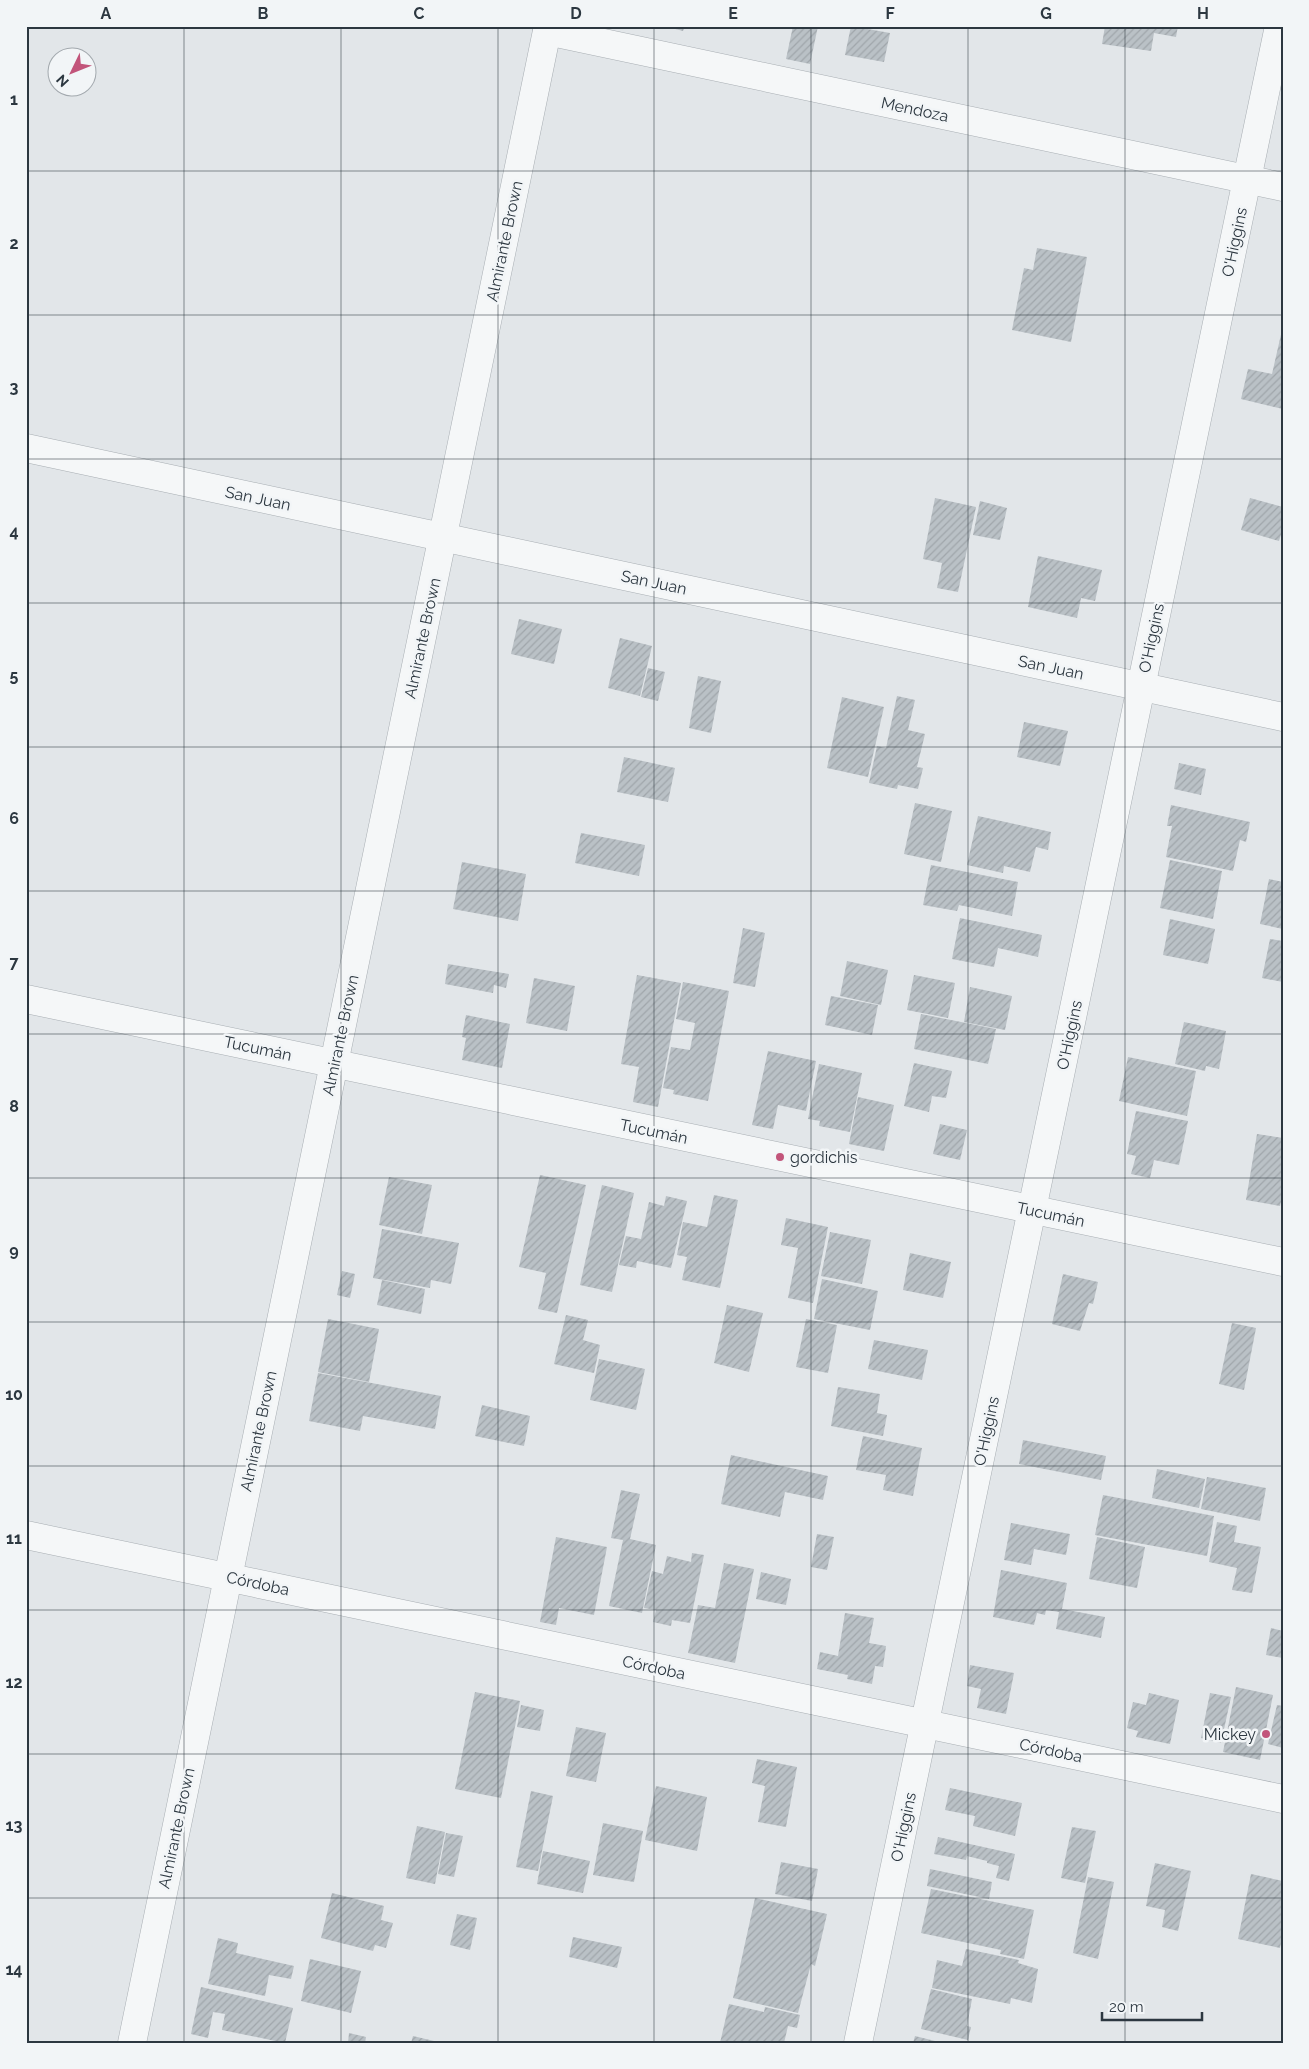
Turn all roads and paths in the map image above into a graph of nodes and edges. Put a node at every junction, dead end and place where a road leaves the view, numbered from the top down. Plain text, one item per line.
1 (1279, 26) edge
2 (548, 28) edge
3 (1247, 180) junction
4 (1283, 188) edge
5 (26, 448) edge
6 (443, 537) junction
7 (1141, 686) junction
8 (1283, 717) edge
9 (26, 999) edge
10 (334, 1064) junction
11 (1032, 1210) junction
12 (1283, 1262) edge
13 (26, 1535) edge
14 (228, 1577) junction
15 (924, 1724) junction
16 (1283, 1799) edge
17 (132, 2043) edge
18 (858, 2043) edge

1 - 3 street, O'Higgins
2 - 3 street, Mendoza
2 - 6 street, Almirante Brown
3 - 4 street, Mendoza
3 - 7 street, O'Higgins
5 - 6 street, San Juan
6 - 7 street, San Juan
6 - 10 street, Almirante Brown
7 - 8 street, San Juan
7 - 11 street, O'Higgins
9 - 10 street, Tucumán
10 - 11 street, Tucumán
10 - 14 street, Almirante Brown
11 - 12 street, Tucumán
11 - 15 street, O'Higgins
13 - 14 street, Córdoba
14 - 15 street, Córdoba
14 - 17 street, Almirante Brown
15 - 16 street, Córdoba
15 - 18 street, O'Higgins

